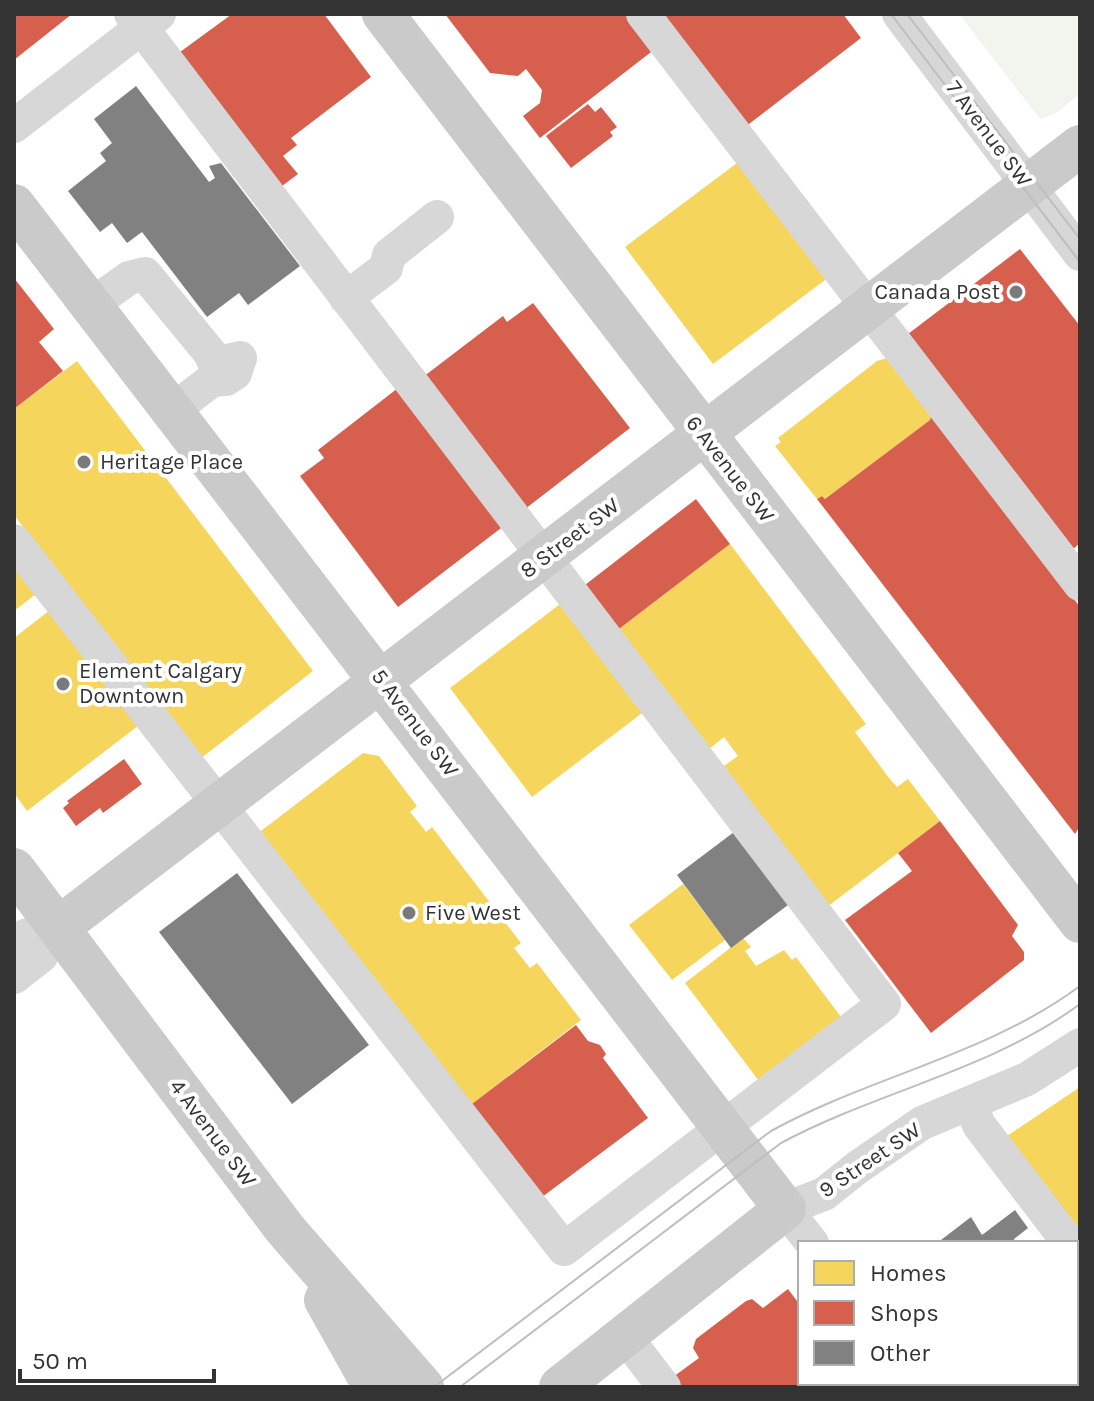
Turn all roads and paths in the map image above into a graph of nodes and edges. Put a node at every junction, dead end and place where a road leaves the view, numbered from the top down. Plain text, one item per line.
1 (383, 14) edge
2 (643, 14) edge
3 (899, 14) edge
4 (144, 18) edge
5 (14, 126) edge
6 (1080, 146) edge
7 (1028, 187) junction
8 (14, 205) edge
9 (437, 217) dead end
10 (1080, 254) edge
11 (346, 298) junction
12 (91, 305) junction
13 (870, 308) junction
14 (173, 410) junction
15 (704, 436) junction
16 (14, 541) edge
17 (545, 557) junction
18 (1080, 584) edge
19 (382, 680) junction
20 (218, 806) junction
21 (14, 869) edge
22 (1080, 922) edge
23 (59, 927) junction
24 (14, 945) edge
25 (14, 977) edge
26 (1080, 1045) edge
27 (971, 1105) junction
28 (722, 1126) junction
29 (785, 1209) junction
30 (285, 1229) junction
31 (810, 1241) edge
32 (1067, 1241) edge
33 (625, 1336) junction
34 (374, 1387) edge
35 (423, 1387) edge
36 (560, 1387) edge
37 (664, 1387) edge

1 - 15 main road, 6 Avenue SW
2 - 13 street
3 - 7 street, 7 Avenue SW
4 - 5 street
4 - 11 street
6 - 7 main road, 8 Street SW
7 - 10 street, 7 Avenue SW
7 - 13 main road, 8 Street SW
8 - 12 main road, 5 Avenue SW
9 - 11 street
11 - 17 street
12 - 14 main road, 5 Avenue SW
12 - 14 street
13 - 15 main road, 8 Street SW
13 - 18 street
14 - 19 main road, 5 Avenue SW
15 - 17 main road, 8 Street SW
15 - 22 main road, 6 Avenue SW
16 - 20 street
17 - 19 main road, 8 Street SW
17 - 28 street
19 - 20 main road, 8 Street SW
19 - 28 main road, 5 Avenue SW
20 - 23 main road, 8 Street SW
20 - 28 street
21 - 23 main road, 4 Avenue SW
23 - 24 street, 8 Street SW
23 - 25 street, 8 Street SW
23 - 30 main road, 4 Avenue SW
26 - 27 street, 9 Street SW
27 - 29 street, 9 Street SW
27 - 32 street
28 - 29 main road, 5 Avenue SW
29 - 31 street, 5 Avenue SW
29 - 33 main road, 9 Street SW
30 - 34 main road
30 - 35 main road, 4 Avenue SW
33 - 36 main road, 9 Street SW
33 - 37 street

